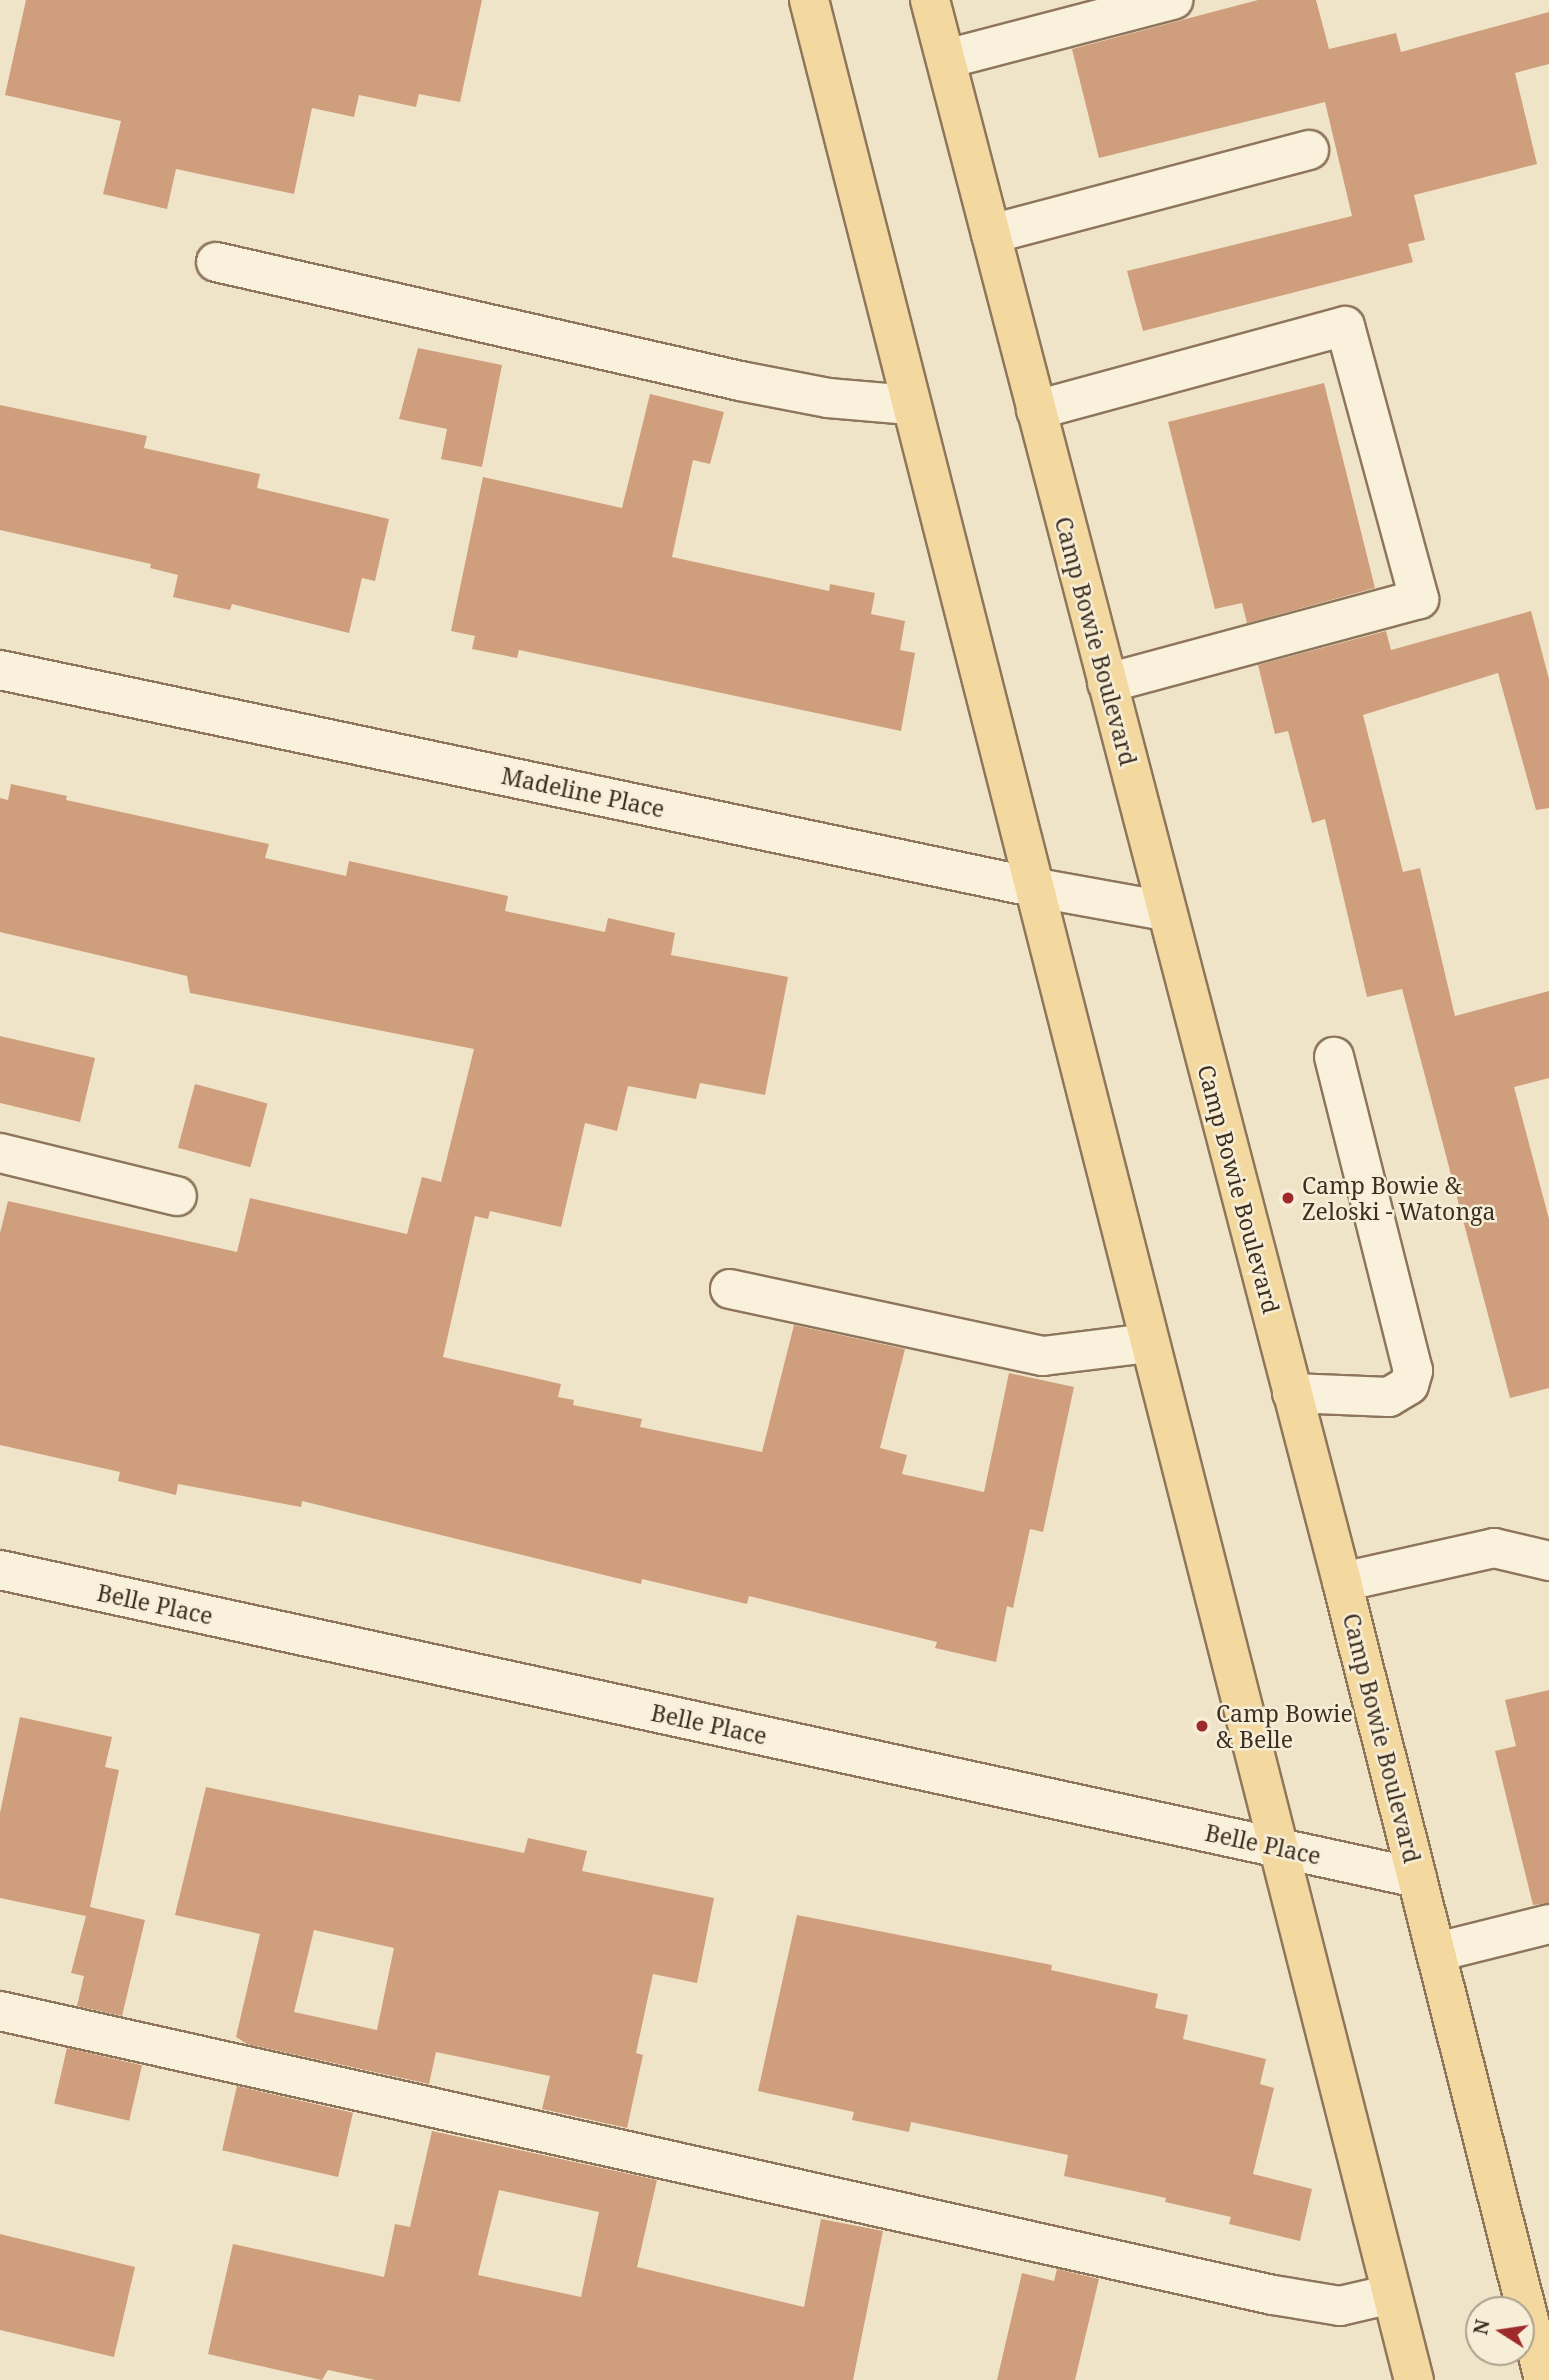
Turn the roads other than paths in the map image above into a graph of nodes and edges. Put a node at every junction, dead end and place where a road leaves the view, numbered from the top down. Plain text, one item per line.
1 (809, 0) edge
2 (930, 0) edge
3 (1174, 0) edge
4 (946, 60) junction
5 (1309, 150) dead end
6 (991, 234) junction
7 (216, 262) dead end
8 (910, 405) junction
9 (1036, 410) junction
10 (0, 670) edge
11 (1107, 682) junction
12 (1032, 887) junction
13 (1166, 911) junction
14 (1334, 1058) dead end
15 (0, 1153) edge
16 (177, 1196) dead end
17 (730, 1289) dead end
18 (1149, 1343) junction
19 (1292, 1393) junction
20 (1549, 1561) edge
21 (0, 1570) edge
22 (1342, 1581) junction
23 (1278, 1847) junction
24 (1417, 1878) junction
25 (1549, 1924) edge
26 (1437, 1952) junction
27 (0, 2011) edge
28 (1392, 2294) junction
29 (1414, 2380) edge
30 (1544, 2380) edge

1 - 8 main road
2 - 4 main road, Camp Bowie Boulevard
3 - 4 street
4 - 6 main road, Camp Bowie Boulevard
5 - 6 street
6 - 9 main road, Camp Bowie Boulevard
7 - 8 street
8 - 12 main road
9 - 11 main road, Camp Bowie Boulevard
9 - 11 street
10 - 12 street, Madeline Place
11 - 13 main road, Camp Bowie Boulevard
12 - 13 street, Madeline Place
12 - 18 main road
13 - 19 main road, Camp Bowie Boulevard
14 - 19 street
15 - 16 street
17 - 18 street
18 - 23 main road
19 - 22 main road, Camp Bowie Boulevard
20 - 22 street
21 - 23 street, Belle Place
22 - 24 main road, Camp Bowie Boulevard
23 - 24 street, Belle Place
23 - 28 main road
24 - 26 main road, Camp Bowie Boulevard
25 - 26 street
26 - 30 main road, Camp Bowie Boulevard
27 - 28 street
28 - 29 main road

